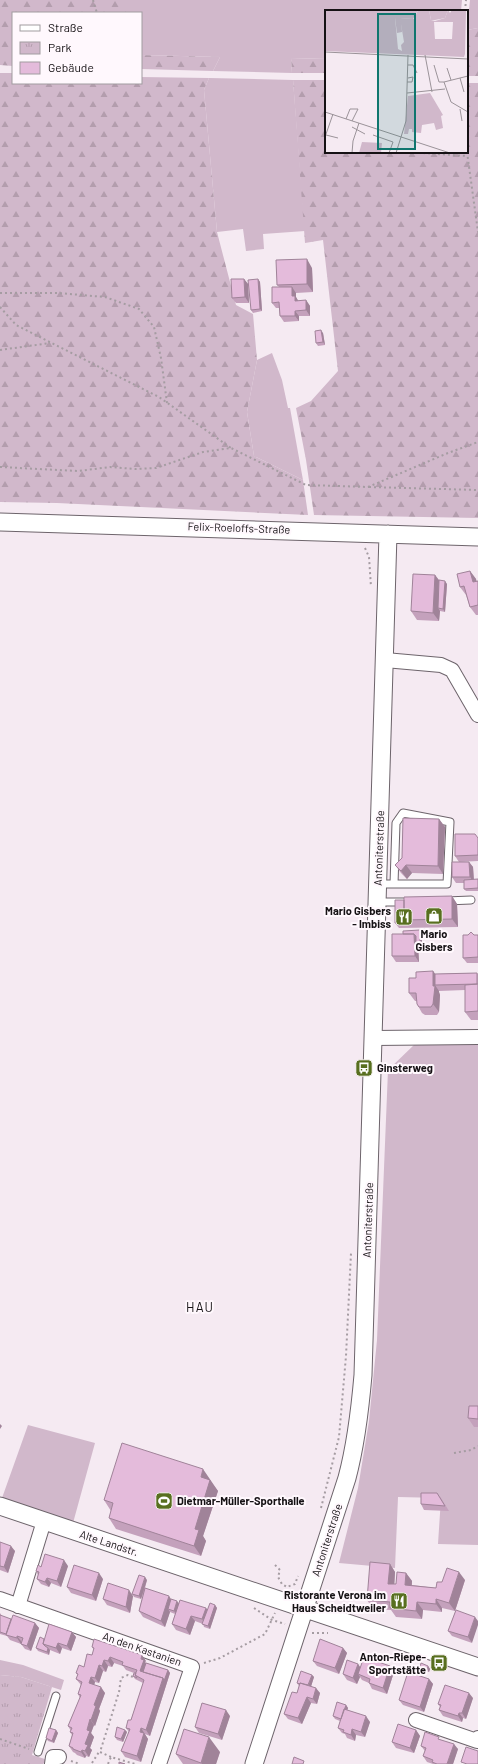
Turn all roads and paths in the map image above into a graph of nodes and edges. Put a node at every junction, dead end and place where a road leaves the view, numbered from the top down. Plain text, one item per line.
1 (92, 0) edge
2 (466, 0) edge
3 (465, 10) edge
4 (97, 12) edge
5 (423, 153) edge
6 (467, 156) joint
7 (478, 232) edge
8 (0, 293) edge
9 (0, 307) edge
10 (52, 343) junction
11 (0, 350) edge
12 (167, 403) junction
13 (478, 442) edge
14 (231, 448) junction
15 (0, 467) edge
16 (368, 487) junction
17 (478, 490) edge
18 (0, 522) edge
19 (388, 534) junction
20 (478, 537) edge
21 (364, 545) dead end
22 (371, 592) dead end
23 (385, 660) junction
24 (478, 715) edge
25 (386, 884) junction
26 (471, 900) dead end
27 (440, 901) edge
28 (377, 902) junction
29 (408, 902) edge
30 (478, 1037) edge
31 (373, 1038) junction
32 (351, 1245) dead end
33 (478, 1446) edge
34 (454, 1453) dead end
35 (0, 1506) edge
36 (319, 1515) dead end
37 (44, 1521) junction
38 (275, 1565) dead end
39 (300, 1572) dead end
40 (0, 1599) edge
41 (18, 1606) junction
42 (304, 1609) junction
43 (287, 1624) dead end
44 (192, 1667) junction
45 (478, 1667) edge
46 (137, 1674) edge
47 (56, 1696) dead end
48 (416, 1720) dead end
49 (478, 1738) edge
50 (0, 1739) edge
51 (38, 1752) joint
52 (100, 1752) junction
53 (111, 1757) junction
54 (92, 1764) edge
55 (108, 1764) edge
56 (135, 1764) edge
57 (159, 1764) edge
58 (254, 1764) edge

1 - 4 path
2 - 3 path
5 - 6 path
6 - 7 path
8 - 12 path
9 - 10 path
10 - 11 path
10 - 12 path
12 - 14 path
13 - 16 path
14 - 15 path
14 - 16 path
16 - 17 path
18 - 19 street, Felix-Roeloffs-Straße
19 - 20 street, Felix-Roeloffs-Straße
19 - 23 street, Antoniterstraße
21 - 22 path
23 - 24 street
23 - 25 street, Antoniterstraße
25 - 25 lane
25 - 28 street, Antoniterstraße
26 - 27 lane
28 - 29 lane
28 - 31 street, Antoniterstraße
30 - 31 street
31 - 42 street, Antoniterstraße
32 - 36 path
33 - 34 path
35 - 37 street, Alte Landstr.
37 - 41 street
37 - 42 street, Alte Landstr.
38 - 39 path
40 - 41 street, An den Kastanien
41 - 44 street, An den Kastanien
42 - 45 street
42 - 58 street, Antoniterstraße
43 - 44 path
44 - 57 street, An den Kastanien
46 - 52 path
47 - 51 lane
48 - 49 street
50 - 51 path
52 - 53 path
52 - 54 path
53 - 55 path
53 - 56 path

